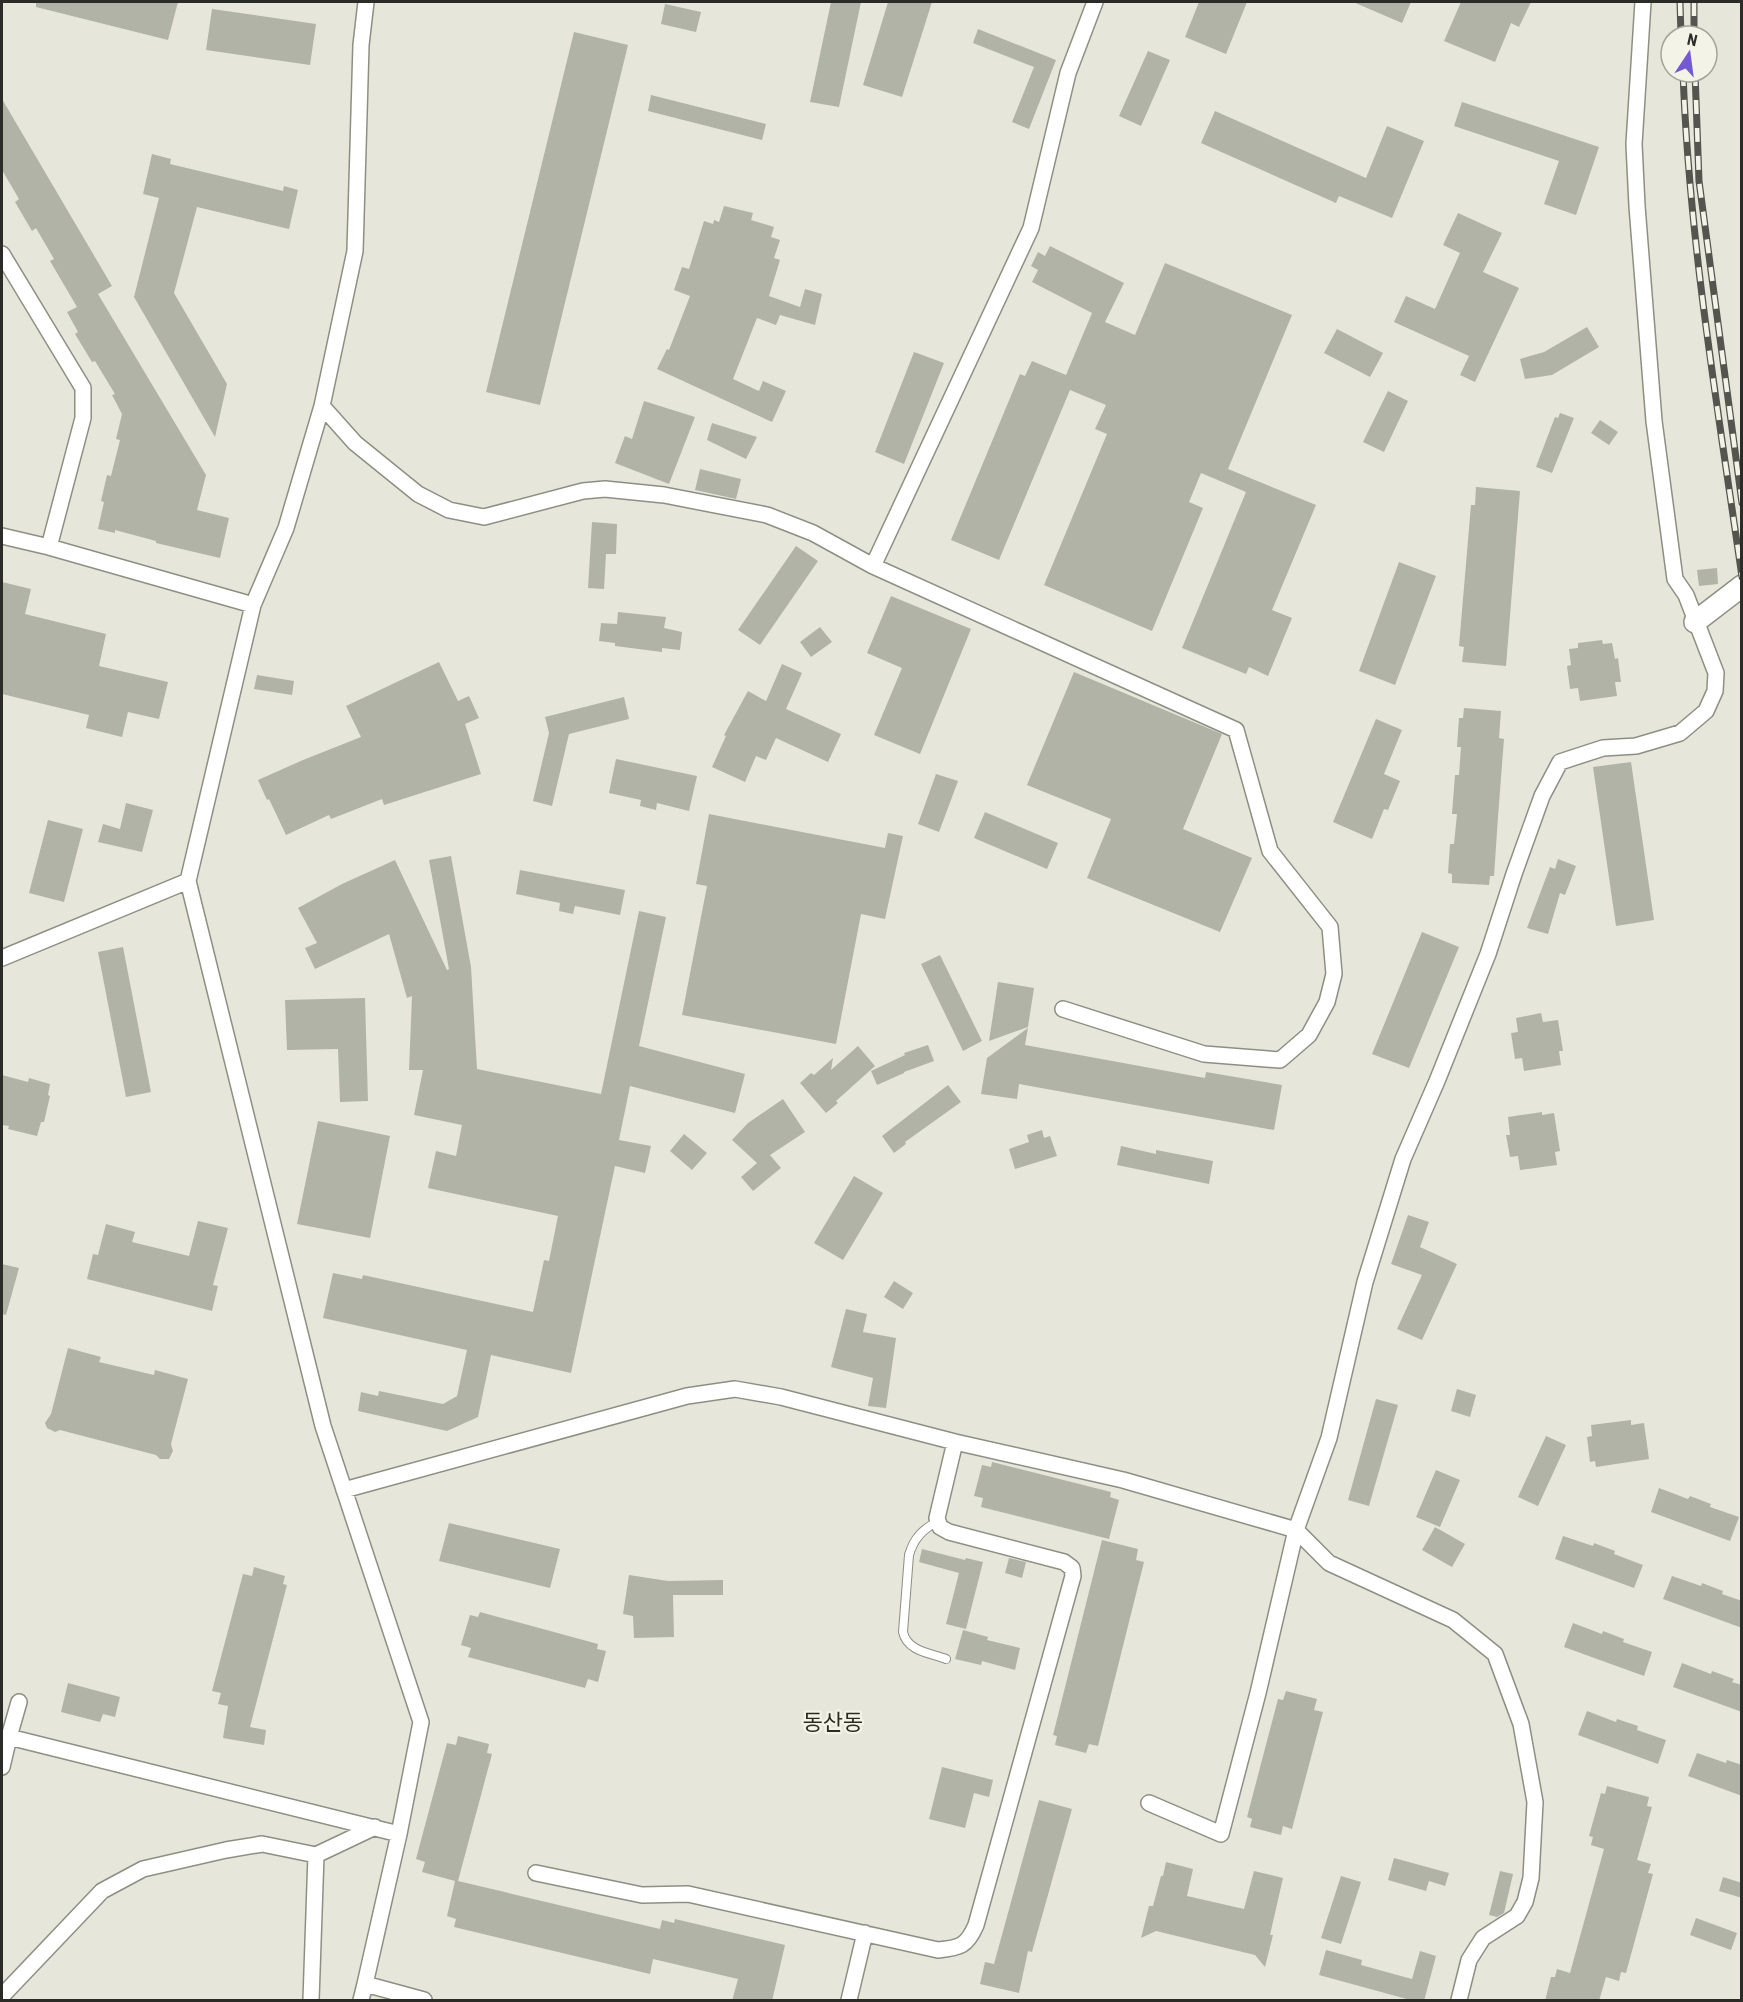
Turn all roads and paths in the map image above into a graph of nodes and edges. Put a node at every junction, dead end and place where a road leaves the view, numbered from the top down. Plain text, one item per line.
1 (366, 2) edge
2 (1095, 2) edge
3 (1643, 2) edge
4 (2, 254) edge
5 (322, 405) junction
6 (2, 536) edge
7 (49, 547) junction
8 (873, 566) junction
9 (1742, 586) edge
10 (253, 605) junction
11 (1695, 622) junction
12 (188, 880) junction
13 (2, 958) edge
14 (1063, 1009) dead end
15 (955, 1442) junction
16 (345, 1490) junction
17 (938, 1521) junction
18 (1296, 1530) junction
19 (946, 1659) dead end
20 (19, 1702) dead end
21 (9, 1737) junction
22 (2, 1767) edge
23 (1149, 1803) dead end
24 (375, 1827) junction
25 (399, 1834) junction
26 (316, 1855) junction
27 (536, 1873) dead end
28 (865, 1933) junction
29 (23, 1974) junction
30 (365, 1984) junction
31 (2, 1996) edge
32 (13, 2001) edge
33 (311, 2001) edge
34 (361, 2001) edge
35 (424, 2001) edge
36 (849, 2001) edge
37 (1459, 2001) edge

1 - 5 street
2 - 8 street
3 - 11 street
4 - 7 street
5 - 8 street
5 - 10 street
6 - 7 street
7 - 10 street
8 - 14 street
9 - 11 street
10 - 12 street
11 - 18 street
12 - 13 street
12 - 16 street
15 - 16 street
15 - 17 street
15 - 18 street
16 - 25 street
17 - 19 lane
17 - 28 street
18 - 23 street
18 - 37 street
20 - 21 street
21 - 22 street
21 - 24 street
24 - 25 street
24 - 26 street
25 - 30 street
26 - 29 street
26 - 33 street
27 - 28 street
28 - 36 street
29 - 31 street
29 - 32 street
30 - 34 street
30 - 35 street

